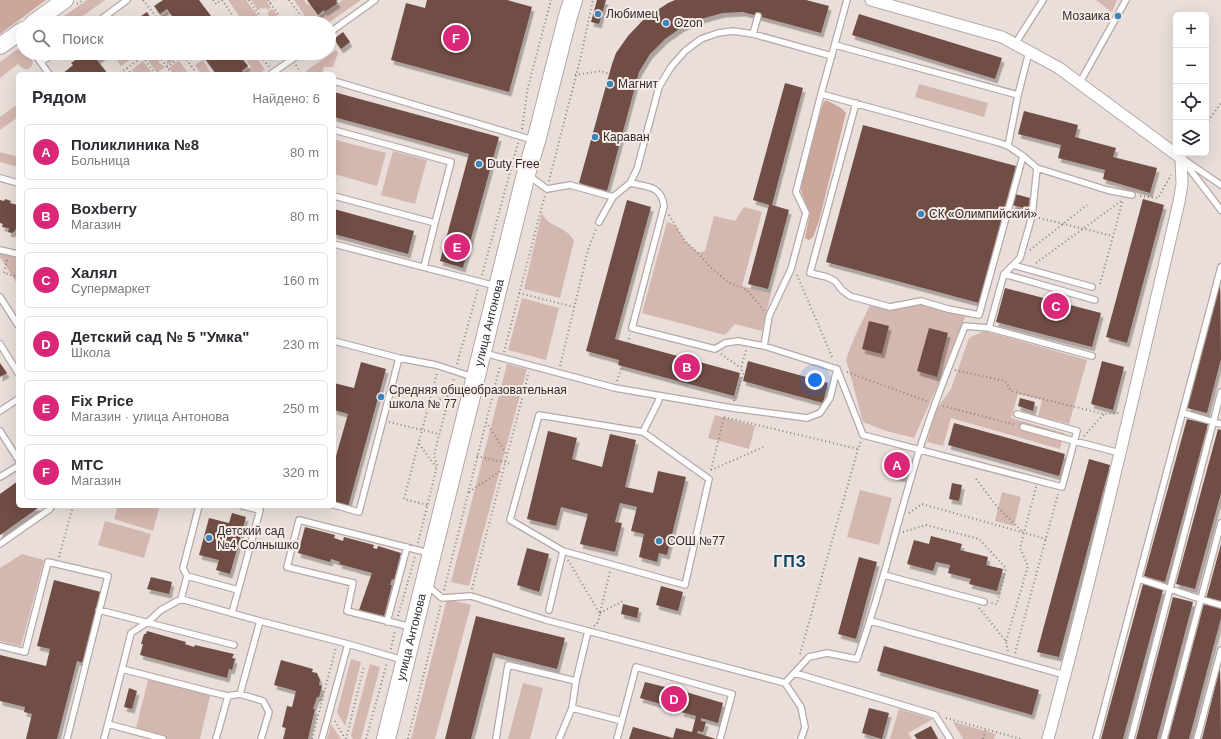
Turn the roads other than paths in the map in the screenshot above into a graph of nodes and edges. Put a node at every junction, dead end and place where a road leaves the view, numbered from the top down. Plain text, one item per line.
1 (65, 0) edge
2 (127, 0) edge
3 (374, 0) edge
4 (847, 0) edge
5 (871, 0) edge
6 (1043, 0) edge
7 (1126, 0) edge
8 (572, 2) edge
9 (44, 16) edge
10 (105, 16) edge
11 (758, 16) dead end
12 (336, 28) edge
13 (753, 34) junction
14 (16, 36) edge
15 (1015, 44) junction
16 (835, 45) junction
17 (0, 46) edge
18 (1029, 52) junction
19 (832, 56) junction
20 (44, 60) edge
21 (291, 60) edge
22 (41, 62) joint
23 (48, 72) edge
24 (273, 72) edge
25 (336, 82) edge
26 (1079, 84) junction
27 (821, 94) junction
28 (1018, 95) junction
29 (856, 103) junction
30 (336, 131) edge
31 (536, 141) junction
32 (1008, 146) junction
33 (1023, 156) junction
34 (1181, 158) junction
35 (1037, 168) junction
36 (526, 174) junction
37 (0, 178) edge
38 (16, 182) edge
39 (630, 183) junction
40 (1221, 185) edge
41 (1132, 195) road end
42 (613, 196) junction
43 (336, 197) edge
44 (1221, 210) edge
45 (599, 222) road end
46 (435, 223) junction
47 (336, 245) edge
48 (0, 250) edge
49 (16, 254) edge
50 (1013, 265) junction
51 (424, 267) junction
52 (1221, 267) edge
53 (1004, 274) junction
54 (498, 286) junction
55 (1092, 287) dead end
56 (0, 297) edge
57 (1095, 300) road end
58 (16, 322) edge
59 (990, 328) junction
60 (336, 342) edge
61 (0, 344) edge
62 (764, 346) junction
63 (482, 352) junction
64 (1092, 356) dead end
65 (399, 358) junction
66 (837, 369) junction
67 (16, 370) edge
68 (476, 378) junction
69 (1221, 392) edge
70 (660, 396) junction
71 (16, 401) edge
72 (0, 411) edge
73 (1183, 413) junction
74 (1017, 414) dead end
75 (1213, 422) junction
76 (1221, 424) edge
77 (1023, 427) dead end
78 (0, 431) edge
79 (643, 432) junction
80 (1076, 442) junction
81 (919, 449) junction
82 (1120, 453) junction
83 (16, 456) edge
84 (16, 467) edge
85 (0, 477) edge
86 (336, 506) edge
87 (49, 508) edge
88 (198, 508) edge
89 (252, 508) edge
90 (1221, 523) edge
91 (0, 544) edge
92 (407, 547) junction
93 (563, 551) junction
94 (432, 554) junction
95 (884, 575) junction
96 (187, 576) junction
97 (1139, 579) junction
98 (424, 583) junction
99 (1170, 588) junction
100 (238, 590) junction
101 (181, 599) junction
102 (1201, 600) junction
103 (984, 602) road end
104 (1221, 605) edge
105 (100, 610) junction
106 (549, 610) dead end
107 (232, 613) junction
108 (260, 621) junction
109 (871, 621) junction
110 (148, 622) junction
111 (387, 622) junction
112 (413, 628) junction
113 (588, 631) junction
114 (348, 644) junction
115 (234, 645) dead end
116 (0, 646) edge
117 (1221, 650) edge
118 (405, 661) junction
119 (122, 669) junction
120 (795, 673) junction
121 (1066, 675) junction
122 (576, 681) junction
123 (786, 683) junction
124 (240, 694) junction
125 (228, 696) junction
126 (572, 708) junction
127 (622, 721) junction
128 (108, 724) junction
129 (68, 739) edge
130 (104, 739) edge
131 (163, 739) edge
132 (216, 739) edge
133 (261, 739) edge
134 (322, 739) edge
135 (386, 739) edge
136 (496, 739) edge
137 (559, 739) edge
138 (617, 739) edge
139 (720, 739) edge
140 (800, 739) edge
141 (950, 739) edge
142 (1048, 739) edge
143 (1096, 739) edge
144 (1131, 739) edge
145 (1164, 739) edge
146 (1197, 739) edge

1 - 9 main road
2 - 10 lane
3 - 12 lane
4 - 16 lane
5 - 15 street
6 - 15 lane
7 - 26 lane
8 - 31 main road, улица Антонова
11 - 13 lane
13 - 19 lane
13 - 39 lane
14 - 17 main road
15 - 18 street
16 - 19 lane
16 - 28 lane
18 - 26 street
18 - 28 lane
19 - 27 lane
20 - 22 lane
21 - 24 lane
22 - 23 lane
25 - 31 lane
26 - 34 street
27 - 29 lane
27 - 62 lane
28 - 32 lane
29 - 32 lane
29 - 33 lane
30 - 46 lane
31 - 36 main road, улица Антонова
32 - 33 lane
33 - 35 lane
34 - 40 lane
34 - 44 lane
34 - 82 street
35 - 41 lane
35 - 50 lane
36 - 42 lane
36 - 54 main road, улица Антонова
37 - 38 lane
39 - 42 lane
39 - 62 lane
42 - 45 lane
43 - 46 lane
46 - 51 lane
47 - 51 lane
48 - 49 lane
50 - 53 lane
50 - 55 lane
51 - 54 lane
52 - 73 lane
53 - 57 lane
53 - 59 lane
54 - 63 main road, улица Антонова
56 - 58 lane
59 - 64 lane
59 - 81 lane
60 - 65 lane
61 - 67 lane
62 - 66 lane
63 - 68 main road, улица Антонова
63 - 70 lane
65 - 68 lane
65 - 86 lane
66 - 70 lane
66 - 81 lane
68 - 94 main road, улица Антонова
69 - 75 lane
70 - 79 lane
71 - 72 lane
73 - 75 lane
73 - 97 lane
74 - 80 lane
75 - 76 lane
75 - 99 lane
77 - 80 lane
78 - 83 lane
79 - 93 lane
79 - 93 lane
80 - 81 lane
80 - 82 lane
81 - 95 lane
82 - 121 street
84 - 85 lane
87 - 91 lane
88 - 96 lane
89 - 100 lane
90 - 102 lane
92 - 94 lane
92 - 111 lane
92 - 111 lane
93 - 106 lane
94 - 98 main road, улица Антонова
95 - 103 lane
95 - 109 lane
96 - 100 lane
96 - 101 lane
97 - 99 lane
97 - 143 lane
98 - 112 main road, улица Антонова
98 - 113 lane
99 - 102 lane
99 - 144 lane
100 - 107 lane
101 - 107 lane
101 - 110 lane
102 - 104 lane
102 - 145 lane
105 - 110 lane
105 - 116 lane
105 - 129 lane
107 - 108 lane
108 - 114 lane
108 - 124 lane
109 - 120 lane
109 - 121 lane
110 - 115 lane
110 - 119 lane
111 - 112 lane
112 - 118 main road, улица Антонова
113 - 122 lane
113 - 123 lane
114 - 118 lane
114 - 134 lane
117 - 146 lane
118 - 135 main road, улица Антонова
119 - 125 lane
119 - 128 lane
120 - 123 lane
120 - 141 lane
121 - 142 street
122 - 126 lane
122 - 136 lane
123 - 140 lane
124 - 125 lane
124 - 133 lane
125 - 132 lane
126 - 127 lane
126 - 137 lane
127 - 138 lane
127 - 139 lane
128 - 130 lane
128 - 131 lane

